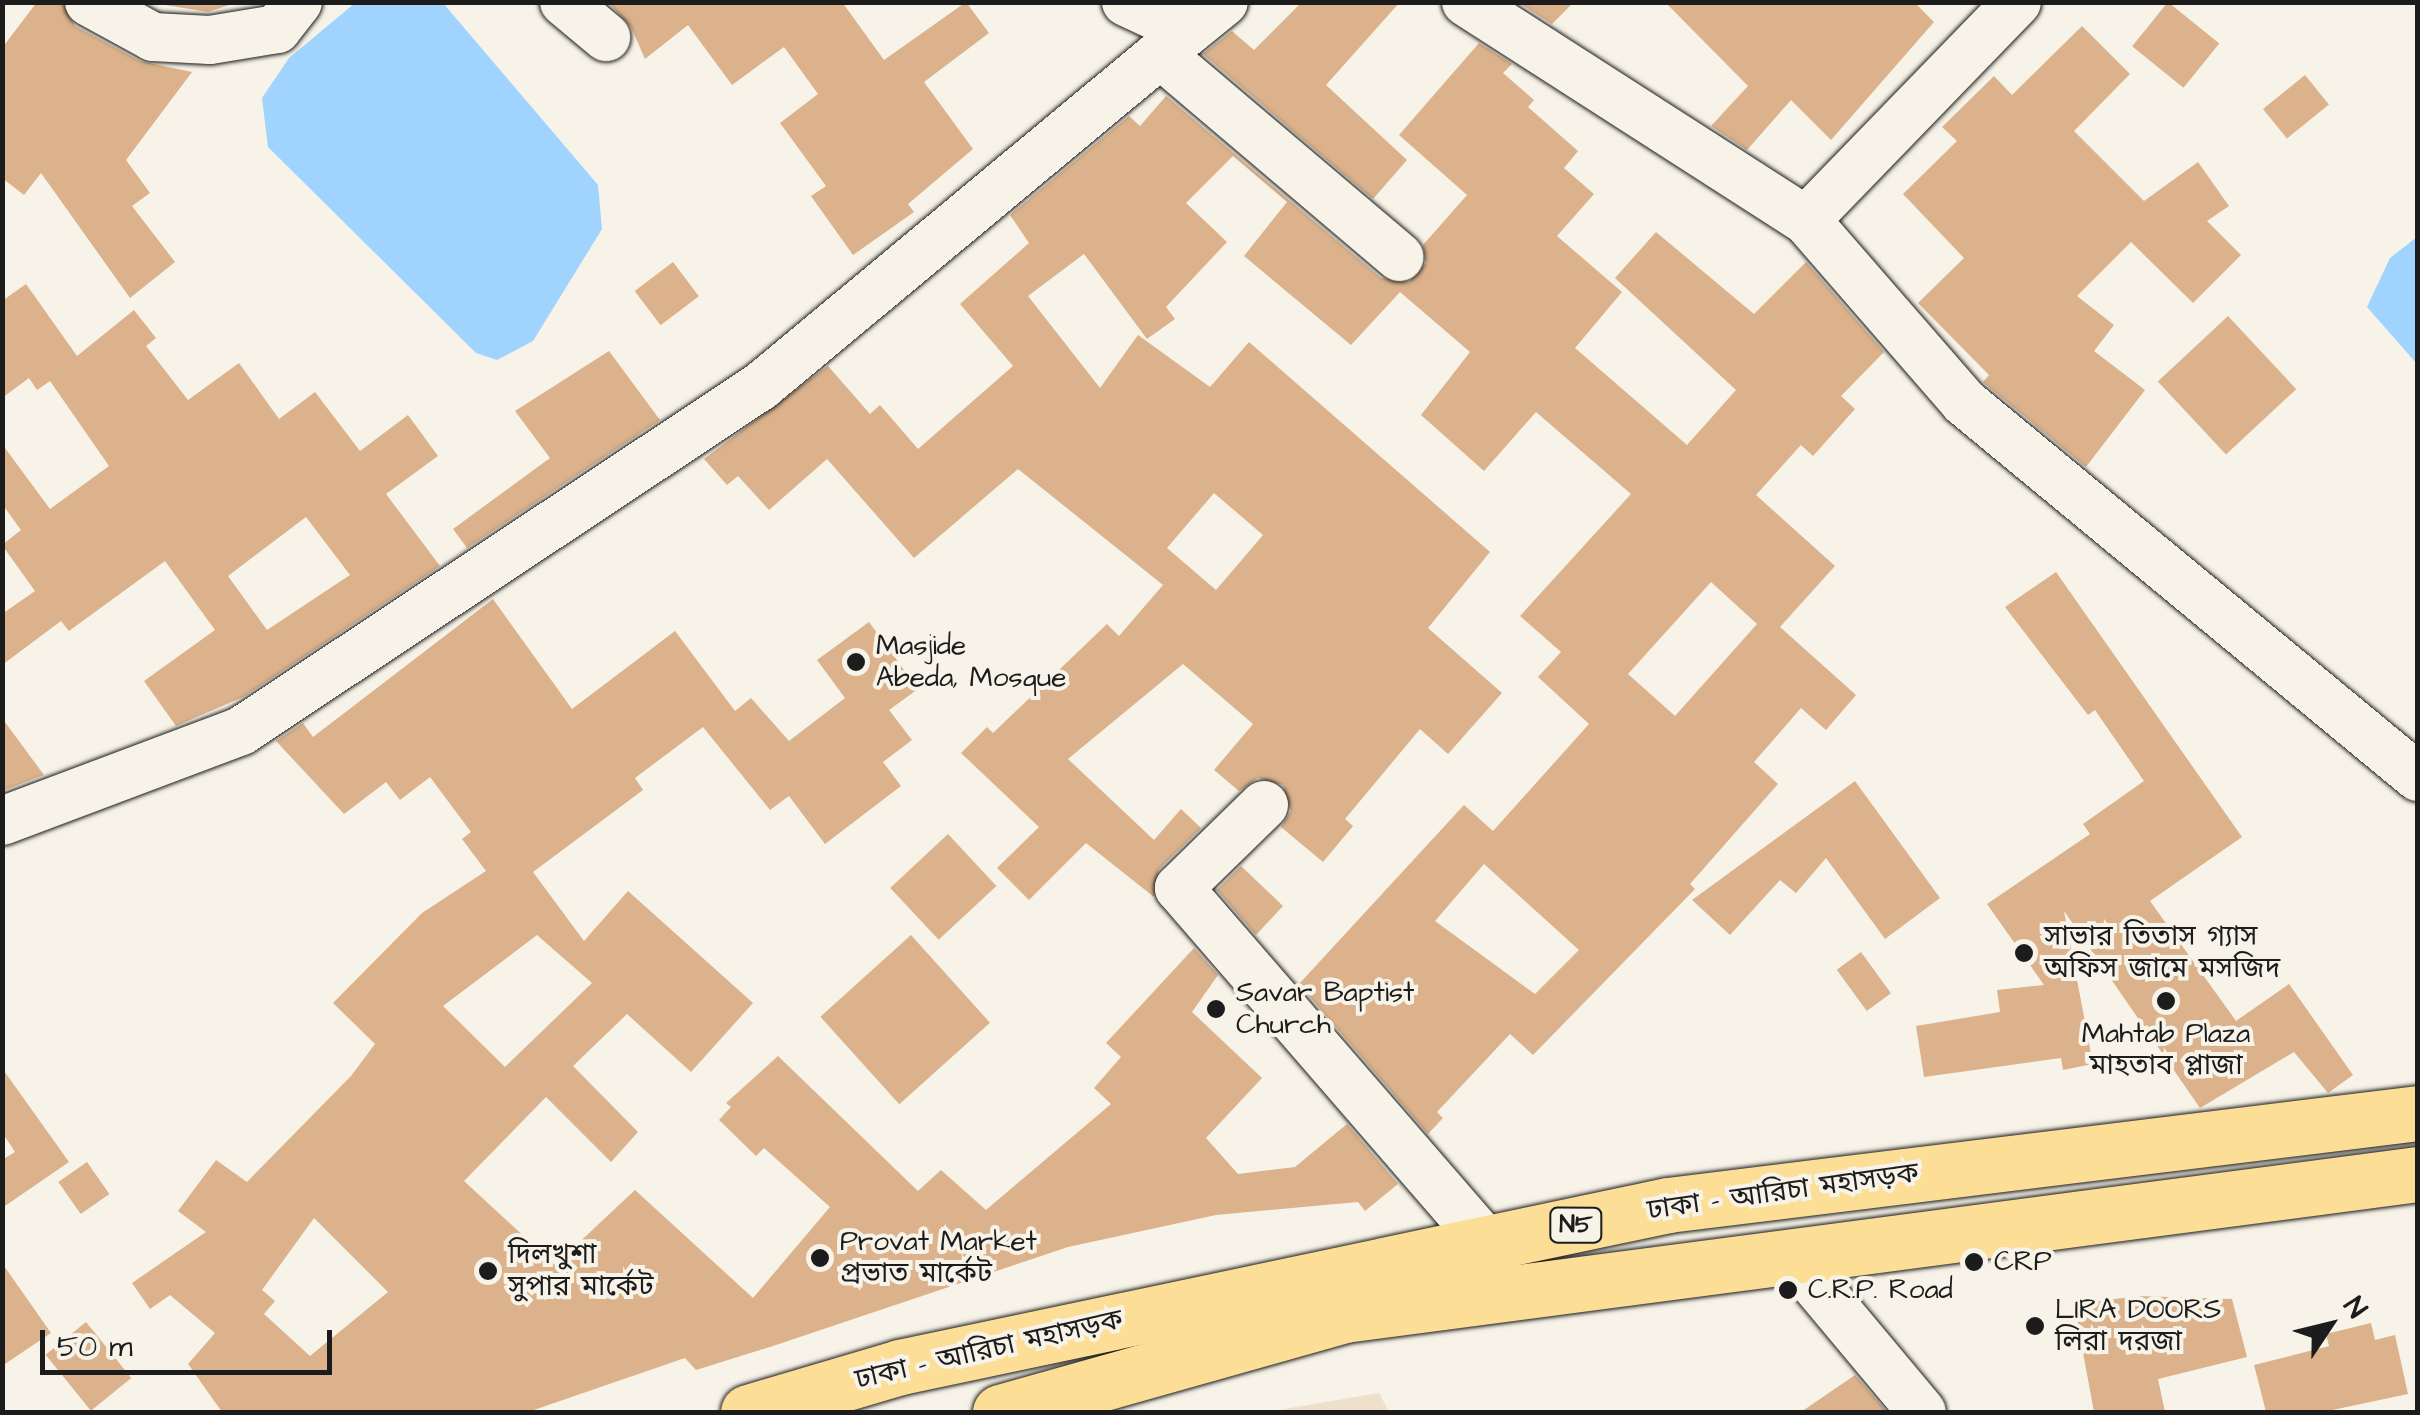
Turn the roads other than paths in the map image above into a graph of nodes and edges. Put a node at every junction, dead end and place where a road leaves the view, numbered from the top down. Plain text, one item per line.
1 (88, 2) edge
2 (298, 2) edge
3 (564, 2) edge
4 (1126, 2) edge
5 (1466, 2) edge
6 (2017, 2) edge
7 (1191, 29) edge
8 (606, 37) dead end
9 (1806, 220) junction
10 (1399, 257) dead end
11 (2418, 777) edge
12 (1264, 805) dead end
13 (2, 821) edge
14 (2418, 1113) edge
15 (2418, 1174) edge
16 (1486, 1244) junction
17 (1794, 1259) junction
18 (1070, 1404) edge
19 (748, 1412) edge
20 (1000, 1412) edge
21 (1922, 1412) edge

1 - 2 street
3 - 8 street
4 - 7 street
5 - 9 street
6 - 9 street
7 - 10 street
7 - 13 street
9 - 11 street
12 - 16 street
14 - 16 highway, ঢাকা - আরিচা মহাসড়ক / N5
15 - 17 highway, ঢাকা - আরিচা মহাসড়ক / N5
16 - 19 highway, ঢাকা - আরিচা মহাসড়ক / N5
17 - 18 highway, ঢাকা - আরিচা মহাসড়ক / N5
17 - 21 street
18 - 20 highway, ঢাকা - আরিচা মহাসড়ক / N5

